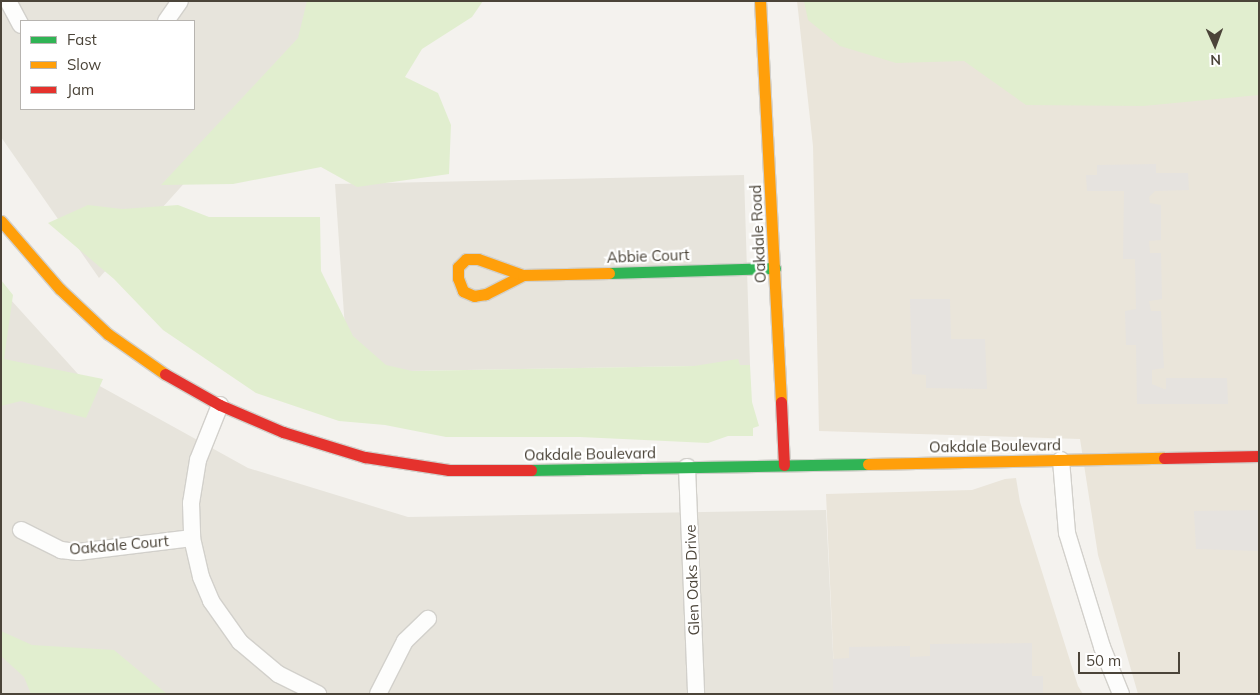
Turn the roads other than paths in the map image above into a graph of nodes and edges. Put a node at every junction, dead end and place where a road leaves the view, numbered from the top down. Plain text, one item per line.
1 (8, 1) edge
2 (180, 1) edge
3 (760, 1) edge
4 (167, 20) edge
5 (20, 23) edge
6 (1, 221) edge
7 (775, 268) junction
8 (523, 275) junction
9 (220, 405) junction
10 (1259, 456) edge
11 (1061, 460) junction
12 (784, 465) junction
13 (687, 467) junction
14 (21, 530) dead end
15 (192, 538) junction
16 (428, 620) dead end
17 (318, 694) edge
18 (378, 694) edge
19 (696, 694) edge
20 (1121, 694) edge

1 - 5 street
2 - 4 street
3 - 7 main road, Oakdale Road
6 - 9 main road, Oakdale Boulevard
7 - 8 main road, Abbie Court
7 - 12 main road, Oakdale Road
8 - 8 main road, Abbie Court
9 - 13 main road, Oakdale Boulevard
9 - 15 street
10 - 11 main road, Oakdale Boulevard
11 - 12 main road, Oakdale Boulevard
11 - 20 street
12 - 13 main road, Oakdale Boulevard
13 - 19 street, Glen Oaks Drive
14 - 15 street, Oakdale Court
15 - 17 street
16 - 18 street

